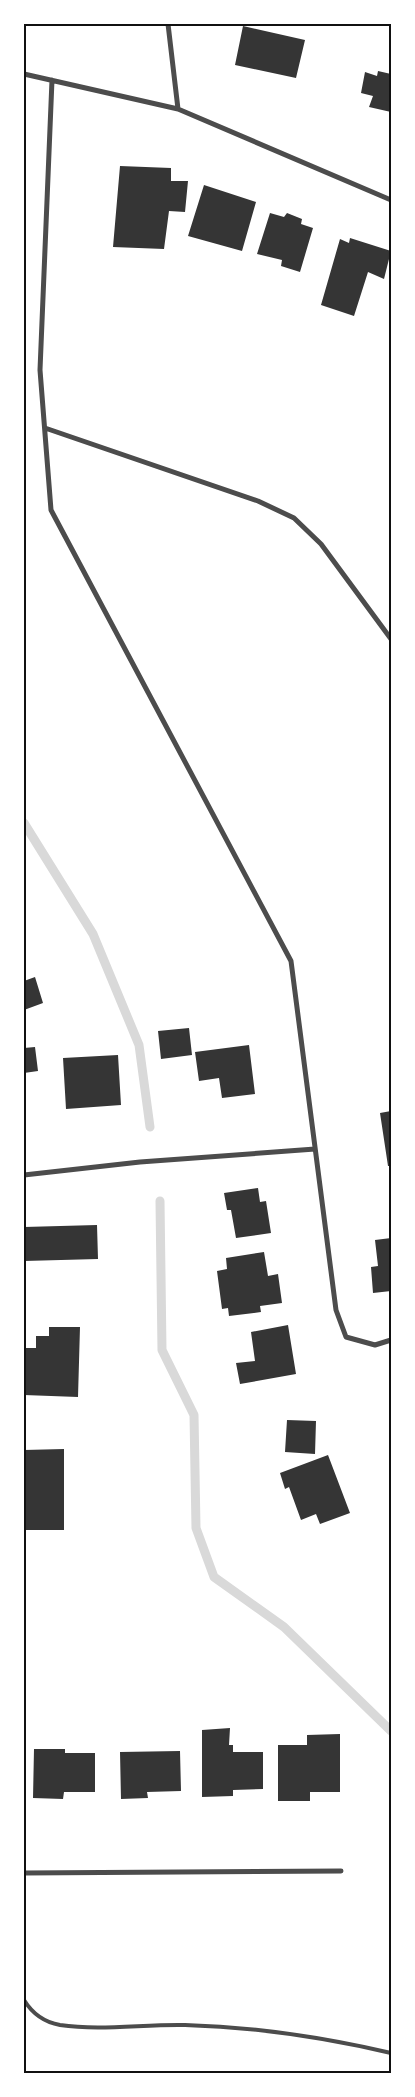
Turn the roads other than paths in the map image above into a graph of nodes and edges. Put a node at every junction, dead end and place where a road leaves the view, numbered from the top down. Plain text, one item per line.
1 (168, 24) edge
2 (24, 74) edge
3 (52, 80) junction
4 (178, 109) junction
5 (391, 200) edge
6 (45, 428) junction
7 (391, 639) edge
8 (315, 1149) junction
9 (24, 1175) edge
10 (391, 1340) edge
11 (341, 1871) dead end
12 (24, 1873) edge
13 (24, 2000) edge
14 (391, 2053) edge

1 - 4 street
2 - 3 street
3 - 4 street
3 - 6 street
4 - 5 street
6 - 7 street
6 - 8 street
8 - 9 street
8 - 10 street
11 - 12 street
13 - 14 lane

